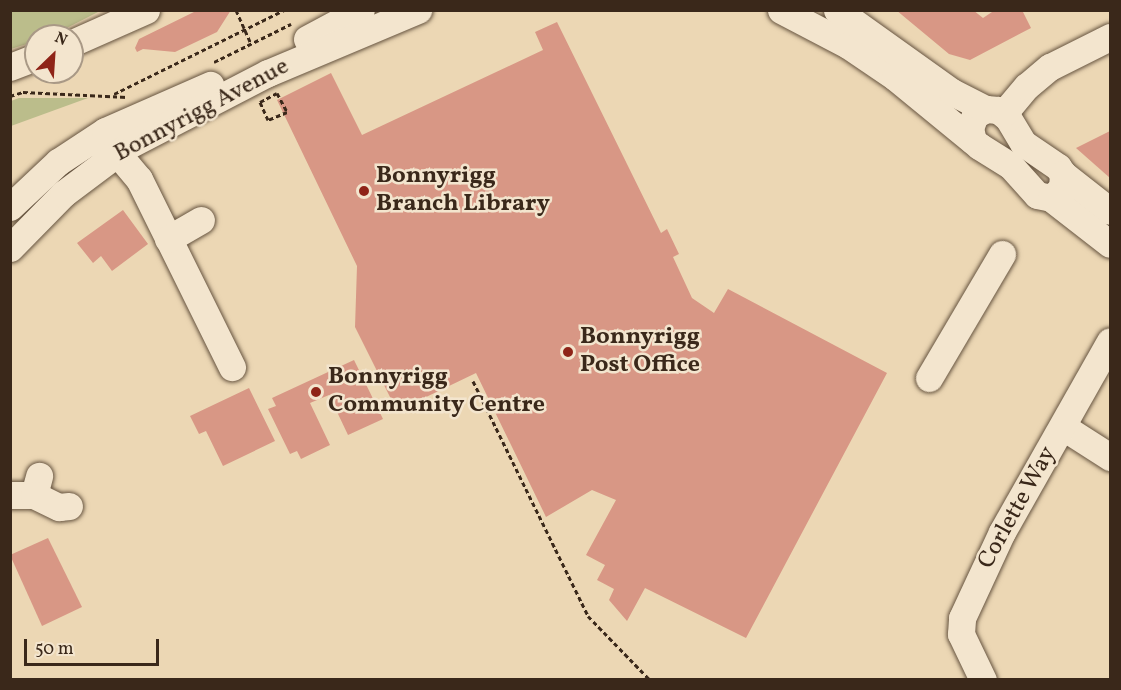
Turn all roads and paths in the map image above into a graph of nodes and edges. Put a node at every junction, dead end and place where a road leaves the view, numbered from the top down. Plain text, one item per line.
1 (146, 10) edge
2 (236, 10) edge
3 (284, 10) edge
4 (361, 10) edge
5 (418, 10) edge
6 (781, 10) edge
7 (837, 10) edge
8 (300, 20) dead end
9 (244, 29) junction
10 (1110, 37) edge
11 (84, 38) edge
12 (251, 43) junction
13 (212, 63) dead end
14 (277, 93) joint
15 (114, 94) junction
16 (10, 96) edge
17 (137, 106) junction
18 (995, 111) junction
19 (974, 141) junction
20 (117, 153) junction
21 (45, 174) junction
22 (1063, 174) junction
23 (1051, 198) junction
24 (10, 207) edge
25 (1110, 211) edge
26 (201, 220) dead end
27 (168, 239) junction
28 (1110, 244) edge
29 (10, 248) edge
30 (1002, 254) dead end
31 (1110, 341) edge
32 (232, 367) dead end
33 (929, 378) dead end
34 (473, 381) dead end
35 (1063, 427) junction
36 (1110, 457) edge
37 (28, 489) edge
38 (69, 506) dead end
39 (650, 680) edge
40 (983, 680) edge

1 - 11 street
2 - 9 path
3 - 9 path
4 - 17 street, Bonnyrigg Avenue
5 - 20 street, Bonnyrigg Avenue
6 - 19 street
7 - 18 street
8 - 12 path
9 - 12 path
9 - 15 path
10 - 18 street
12 - 13 path
14 - 14 path
15 - 16 path
15 - 17 path
17 - 20 street
17 - 21 street, Bonnyrigg Avenue
18 - 19 street
18 - 22 street
19 - 23 street
20 - 21 street
20 - 27 street
20 - 29 street, Bonnyrigg Avenue
21 - 24 street, Bonnyrigg Avenue
22 - 23 street
22 - 25 street
23 - 28 street
26 - 27 street
27 - 32 street
30 - 33 street
31 - 35 street, Corlette Way
34 - 39 path
35 - 36 street
35 - 40 street, Corlette Way
37 - 38 street

